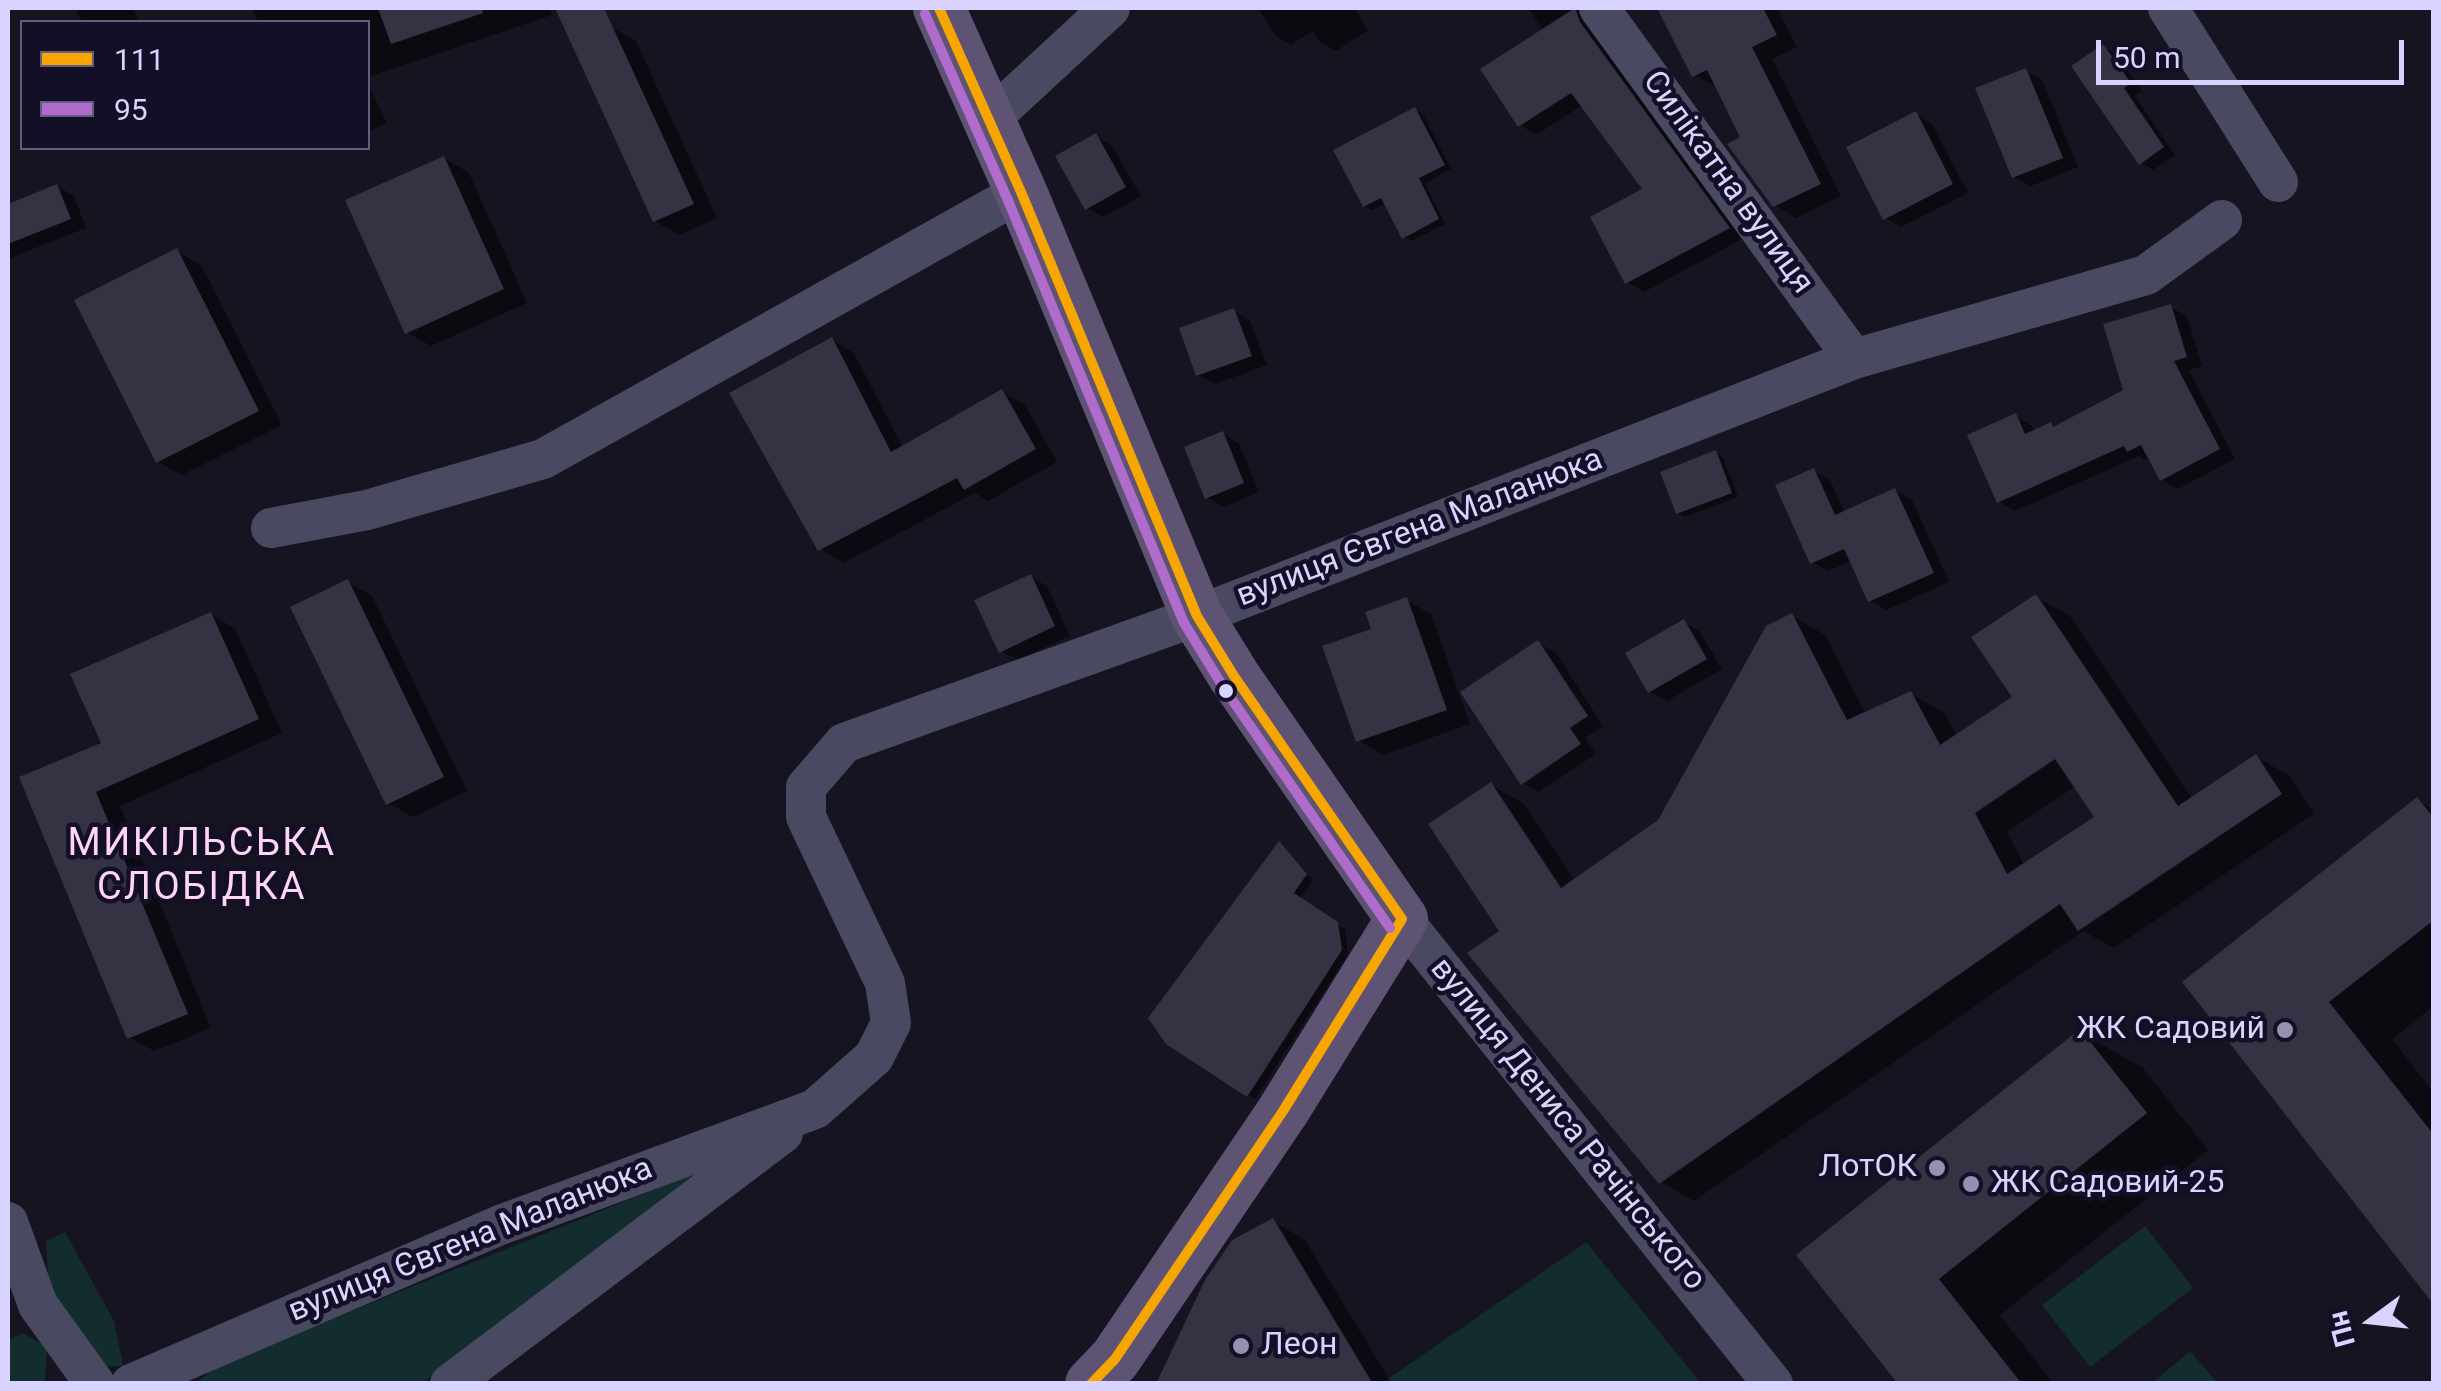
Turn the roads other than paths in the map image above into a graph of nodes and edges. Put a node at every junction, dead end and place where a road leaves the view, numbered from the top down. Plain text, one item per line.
1 (940, 8) edge
2 (1110, 8) edge
3 (1599, 8) edge
4 (2168, 8) edge
5 (990, 120) junction
6 (2278, 182) dead end
7 (1021, 192) junction
8 (2222, 220) dead end
9 (1854, 359) junction
10 (271, 528) dead end
11 (1197, 616) junction
12 (1402, 920) junction
13 (816, 1108) junction
14 (8, 1222) edge
15 (95, 1384) edge
16 (131, 1384) edge
17 (450, 1384) edge
18 (1091, 1384) edge
19 (1773, 1384) edge

1 - 5 main road, вулиця Дениса Рачінського
2 - 5 street
3 - 9 street, Силікатна вулиця
4 - 6 street
5 - 7 main road, вулиця Дениса Рачінського
7 - 10 street
7 - 11 main road, вулиця Дениса Рачінського
8 - 9 street, вулиця Євгена Маланюка
9 - 11 street, вулиця Євгена Маланюка
11 - 12 main road, вулиця Дениса Рачінського
11 - 13 street, вулиця Євгена Маланюка
12 - 18 main road
12 - 19 street, вулиця Дениса Рачінського
13 - 16 street, вулиця Євгена Маланюка
13 - 17 street, вулиця Євгена Маланюка
14 - 15 street

